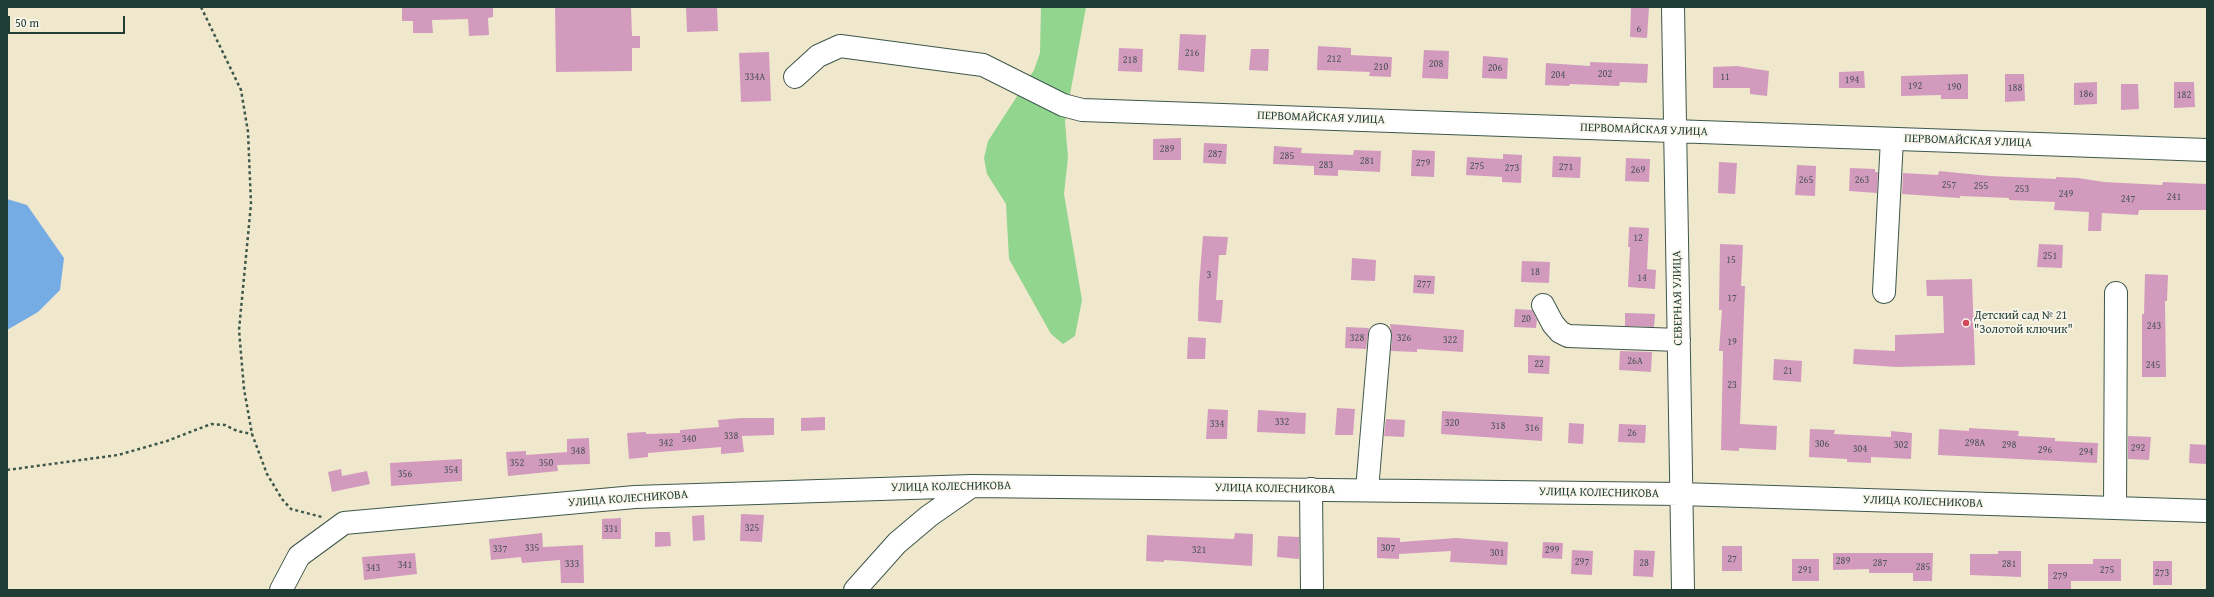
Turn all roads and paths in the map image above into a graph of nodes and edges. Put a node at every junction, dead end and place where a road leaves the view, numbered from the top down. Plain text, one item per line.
1 (201, 7) edge
2 (1673, 7) edge
3 (795, 77) dead end
4 (1675, 131) junction
5 (1892, 139) junction
6 (2207, 150) edge
7 (1884, 292) dead end
8 (2116, 293) dead end
9 (1543, 305) dead end
10 (1380, 335) dead end
11 (1679, 340) junction
12 (252, 434) junction
13 (7, 470) edge
14 (972, 486) junction
15 (1312, 490) junction
16 (1367, 490) junction
17 (1681, 494) junction
18 (2115, 508) junction
19 (2207, 511) edge
20 (344, 523) junction
21 (877, 566) junction
22 (281, 590) edge
23 (855, 590) edge
24 (879, 590) edge
25 (1312, 590) edge
26 (1683, 590) edge

1 - 12 path
2 - 4 street, СЕВЕРНАЯ УЛИЦА
3 - 4 street, ПЕРВОМАЙСКАЯ УЛИЦА
4 - 5 street, ПЕРВОМАЙСКАЯ УЛИЦА
4 - 11 street, СЕВЕРНАЯ УЛИЦА
5 - 6 street, ПЕРВОМАЙСКАЯ УЛИЦА
5 - 7 street
8 - 18 street
9 - 11 street
10 - 16 street
11 - 17 street, СЕВЕРНАЯ УЛИЦА
12 - 13 path
12 - 20 path
14 - 15 street, УЛИЦА КОЛЕСНИКОВА
14 - 20 street, УЛИЦА КОЛЕСНИКОВА
14 - 21 street
15 - 16 street, УЛИЦА КОЛЕСНИКОВА
15 - 25 street
16 - 17 street, УЛИЦА КОЛЕСНИКОВА
17 - 18 street, УЛИЦА КОЛЕСНИКОВА
17 - 26 street, СЕВЕРНАЯ УЛИЦА
18 - 19 street, УЛИЦА КОЛЕСНИКОВА
20 - 22 street
21 - 23 street
21 - 24 street

